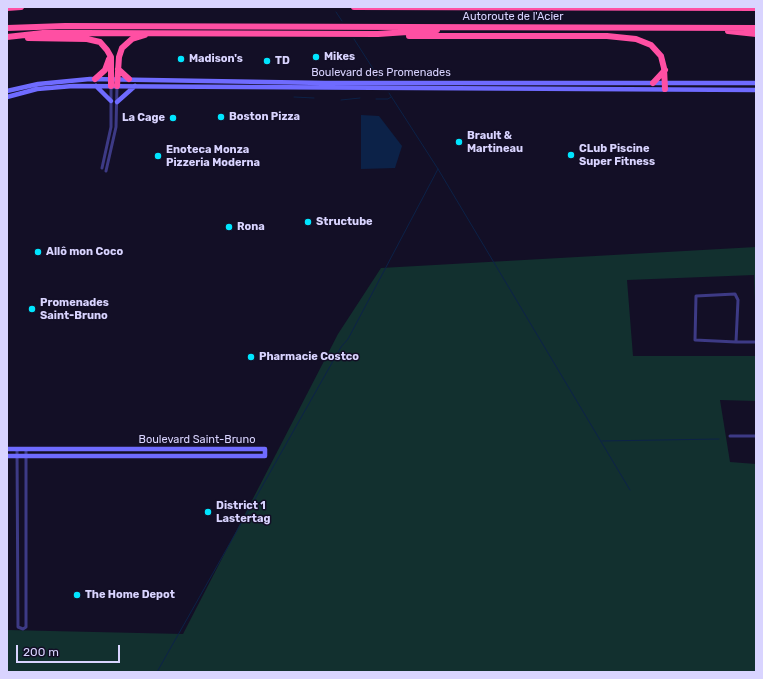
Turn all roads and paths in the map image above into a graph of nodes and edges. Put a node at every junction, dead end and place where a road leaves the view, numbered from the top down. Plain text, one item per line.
1 (21, 7) edge
2 (354, 7) edge
3 (361, 7) edge
4 (7, 8) edge
5 (756, 8) edge
6 (471, 27) junction
7 (690, 27) junction
8 (7, 28) edge
9 (756, 28) edge
10 (151, 34) junction
11 (378, 34) junction
12 (756, 34) edge
13 (7, 37) edge
14 (109, 53) junction
15 (118, 69) junction
16 (665, 70) junction
17 (96, 79) junction
18 (129, 80) junction
19 (114, 83) junction
20 (653, 83) junction
21 (756, 83) edge
22 (96, 86) junction
23 (135, 86) junction
24 (665, 86) junction
25 (756, 90) edge
26 (7, 91) edge
27 (7, 97) edge
28 (111, 101) junction
29 (117, 102) junction
30 (102, 168) dead end
31 (106, 171) dead end
32 (736, 342) junction
33 (756, 342) edge
34 (730, 436) dead end
35 (756, 436) edge
36 (7, 449) edge
37 (17, 449) junction
38 (26, 449) junction
39 (249, 449) junction
40 (7, 456) edge
41 (17, 456) junction
42 (26, 456) junction
43 (249, 456) junction
44 (26, 560) junction
45 (18, 561) junction

1 - 4 highway
2 - 3 highway, Autoroute de l'Acier
3 - 5 highway, Autoroute de l'Acier
6 - 7 highway, Autoroute de l'Acier
6 - 8 highway, Autoroute de l'Acier
6 - 11 highway
7 - 9 highway, Autoroute de l'Acier
7 - 12 highway
10 - 11 highway
10 - 13 highway
10 - 15 highway
11 - 16 highway
13 - 14 highway
14 - 17 highway
14 - 19 highway
15 - 18 highway
15 - 19 highway
16 - 20 highway
16 - 24 highway
17 - 19 street, Boulevard des Promenades
17 - 26 street, Boulevard des Promenades
18 - 19 street, Boulevard des Promenades
18 - 20 street, Boulevard des Promenades
19 - 22 street, Boulevard des Promenades
19 - 23 street, Boulevard des Promenades
19 - 28 street
19 - 29 street
20 - 24 street, Boulevard des Promenades
21 - 24 street, Boulevard des Promenades
22 - 27 street, Boulevard des Promenades
22 - 28 street
23 - 24 street, Boulevard des Promenades
23 - 29 street
24 - 25 street, Boulevard des Promenades
28 - 30 street
29 - 31 street
32 - 32 street
32 - 33 street
34 - 35 street
36 - 37 street, Boulevard Saint-Bruno
37 - 38 street, Boulevard Saint-Bruno
37 - 41 street
38 - 39 street, Boulevard Saint-Bruno
38 - 42 street
39 - 43 street
39 - 43 street, Boulevard Saint-Bruno
40 - 41 street, Boulevard Saint-Bruno
41 - 42 street, Boulevard Saint-Bruno
41 - 45 street
42 - 43 street, Boulevard Saint-Bruno
42 - 44 street
44 - 45 street
44 - 45 street

